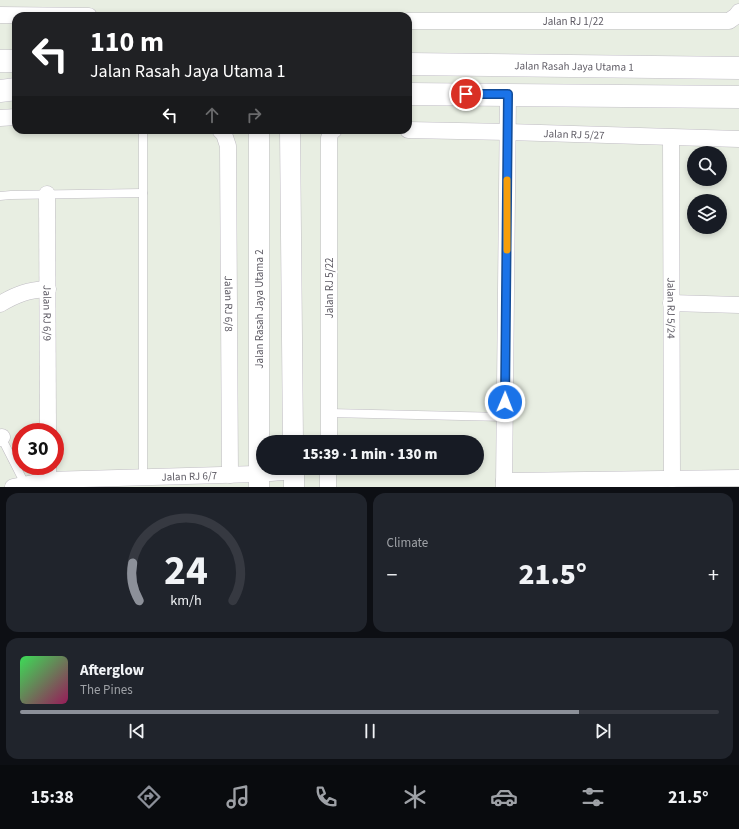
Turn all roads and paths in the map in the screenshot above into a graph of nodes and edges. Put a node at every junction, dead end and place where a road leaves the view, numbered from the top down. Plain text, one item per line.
1 (738, 14) edge
2 (0, 15) edge
3 (12, 15) edge
4 (412, 21) edge
5 (0, 61) edge
6 (12, 61) edge
7 (412, 64) edge
8 (739, 68) edge
9 (12, 90) edge
10 (0, 91) edge
11 (412, 94) edge
12 (508, 94) junction
13 (739, 96) edge
14 (12, 117) edge
15 (0, 118) edge
16 (412, 130) edge
17 (508, 132) junction
18 (143, 134) edge
19 (223, 134) edge
20 (259, 134) edge
21 (290, 134) edge
22 (331, 134) edge
23 (671, 138) junction
24 (739, 140) edge
25 (143, 193) junction
26 (47, 194) junction
27 (0, 196) edge
28 (48, 289) junction
29 (671, 303) junction
30 (0, 304) edge
31 (739, 305) edge
32 (329, 414) junction
33 (505, 417) junction
34 (48, 423) edge
35 (293, 435) edge
36 (328, 435) edge
37 (1, 437) edge
38 (64, 474) edge
39 (44, 475) edge
40 (230, 475) junction
41 (294, 475) edge
42 (328, 475) edge
43 (143, 478) junction
44 (739, 478) edge
45 (672, 479) junction
46 (259, 480) edge
47 (504, 484) edge
48 (19, 486) edge
49 (328, 487) edge

1 - 4 street, Jalan RJ 1/22
2 - 3 street
5 - 6 main road
7 - 8 main road, Jalan Rasah Jaya Utama 1
9 - 10 main road
11 - 12 main road
12 - 13 main road
12 - 17 street
14 - 15 street
16 - 17 street, Jalan RJ 5/27
17 - 23 street, Jalan RJ 5/27
17 - 33 street
18 - 25 lane
19 - 40 street, Jalan RJ 6/8
20 - 46 street, Jalan Rasah Jaya Utama 2
21 - 35 street
22 - 32 street, Jalan RJ 5/22
23 - 24 street, Jalan RJ 5/27
23 - 29 street, Jalan RJ 5/24
25 - 26 lane
25 - 43 lane
26 - 27 lane
26 - 28 street, Jalan RJ 6/9
28 - 30 street
28 - 34 street, Jalan RJ 6/9
29 - 31 street
29 - 45 street, Jalan RJ 5/24
32 - 33 lane
32 - 36 street, Jalan RJ 5/22
33 - 47 street
37 - 48 lane
38 - 43 street, Jalan RJ 6/7
39 - 48 street, Jalan RJ 6/7
40 - 43 street, Jalan RJ 6/7
40 - 46 street, Jalan RJ 6/7
41 - 46 street, Jalan RJ 6/7
42 - 49 street
44 - 45 street
45 - 47 street

